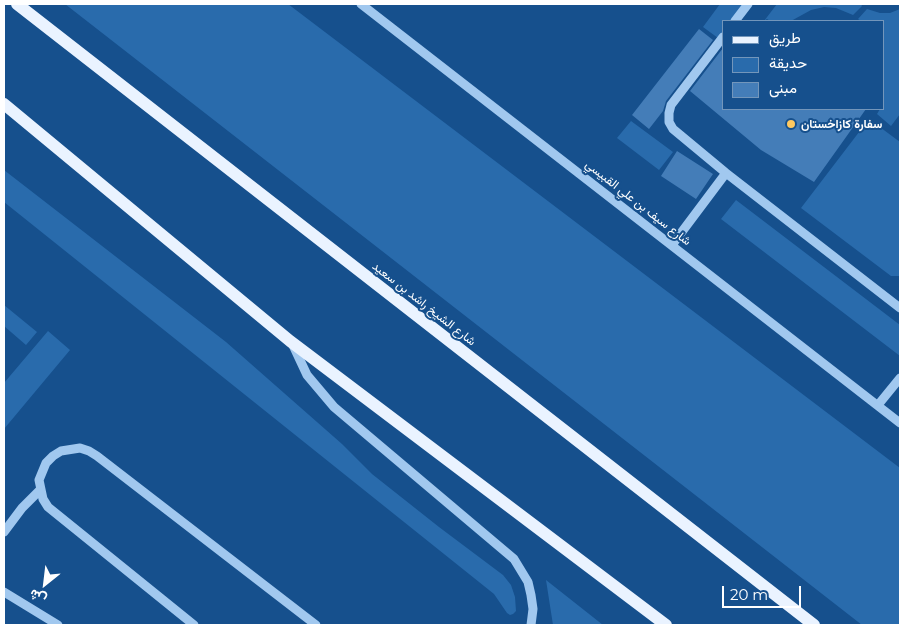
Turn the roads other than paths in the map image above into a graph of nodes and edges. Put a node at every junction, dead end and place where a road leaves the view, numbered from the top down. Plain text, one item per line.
1 (17, 4) edge
2 (361, 4) edge
3 (748, 4) edge
4 (736, 20) edge
5 (722, 37) edge
6 (4, 104) edge
7 (726, 173) junction
8 (672, 245) junction
9 (900, 308) edge
10 (290, 341) junction
11 (900, 378) edge
12 (878, 405) junction
13 (900, 422) edge
14 (40, 490) junction
15 (4, 532) edge
16 (4, 592) edge
17 (58, 625) edge
18 (194, 625) edge
19 (316, 625) edge
20 (531, 625) edge
21 (666, 625) edge
22 (814, 625) edge

1 - 22 main road, شارع الشيخ راشد بن سعيد
2 - 8 street, شارع سيف بن علي القبيسي
3 - 4 street
5 - 7 street
6 - 10 main road
7 - 8 street
7 - 9 street
8 - 12 street, شارع سيف بن علي القبيسي
10 - 20 street
10 - 21 main road
11 - 12 street
12 - 13 street, شارع سيف بن علي القبيسي
14 - 15 street
14 - 18 street
14 - 19 street
16 - 17 street

